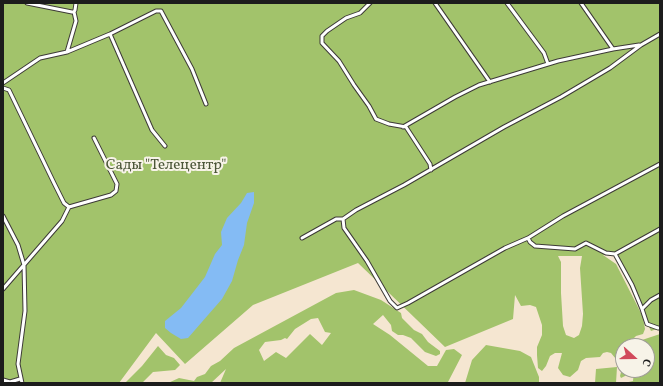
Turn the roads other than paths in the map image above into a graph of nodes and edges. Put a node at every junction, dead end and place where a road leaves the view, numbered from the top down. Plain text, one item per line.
1 (27, 3) edge
2 (76, 3) edge
3 (436, 3) edge
4 (507, 3) edge
5 (581, 3) edge
6 (369, 4) edge
7 (74, 12) junction
8 (110, 34) junction
9 (660, 34) edge
10 (641, 45) junction
11 (613, 49) junction
12 (67, 52) junction
13 (548, 64) junction
14 (490, 82) junction
15 (3, 83) edge
16 (3, 88) edge
17 (206, 104) dead end
18 (403, 127) junction
19 (94, 138) dead end
20 (165, 146) dead end
21 (660, 164) edge
22 (431, 170) junction
23 (69, 207) junction
24 (3, 216) edge
25 (343, 219) junction
26 (660, 229) edge
27 (302, 238) dead end
28 (528, 238) junction
29 (616, 254) junction
30 (24, 265) junction
31 (3, 289) edge
32 (660, 296) edge
33 (642, 309) junction
34 (660, 328) edge
35 (3, 380) edge
36 (21, 381) edge

1 - 7 lane
2 - 7 lane
3 - 14 lane
4 - 13 lane
5 - 11 lane
6 - 18 lane
7 - 12 lane
8 - 12 lane
8 - 17 lane
8 - 20 lane
9 - 10 lane
10 - 11 lane
10 - 22 lane
11 - 13 lane
12 - 15 lane
13 - 14 lane
14 - 18 lane
16 - 23 lane
18 - 22 lane
19 - 23 lane
21 - 28 lane
22 - 25 lane
23 - 30 lane
24 - 30 lane
25 - 27 lane
25 - 28 lane
26 - 29 lane
28 - 29 lane
29 - 33 lane
30 - 31 lane
30 - 36 lane
32 - 33 lane
33 - 34 lane
35 - 36 lane

